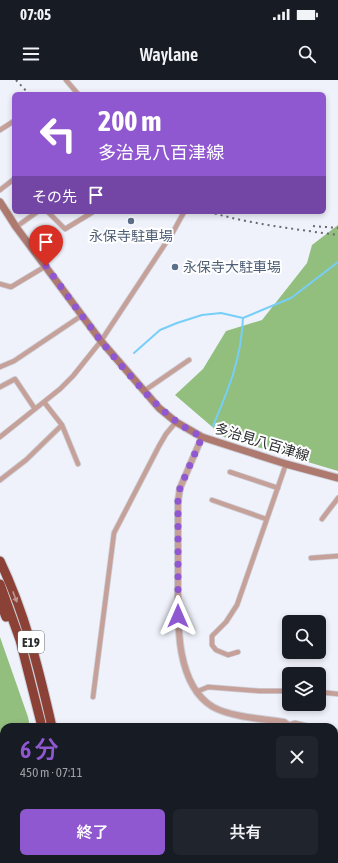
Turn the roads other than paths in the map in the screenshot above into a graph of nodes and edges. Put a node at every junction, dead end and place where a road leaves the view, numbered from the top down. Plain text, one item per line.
1 (66, 80) edge
2 (76, 92) edge
3 (12, 122) edge
4 (0, 130) edge
5 (12, 181) edge
6 (0, 190) edge
7 (0, 202) edge
8 (34, 214) edge
9 (50, 214) edge
10 (90, 214) edge
11 (183, 214) edge
12 (16, 226) junction
13 (46, 266) junction
14 (0, 284) edge
15 (81, 316) junction
16 (101, 341) junction
17 (189, 360) dead end
18 (0, 367) edge
19 (0, 387) edge
20 (144, 391) junction
21 (44, 402) junction
22 (35, 409) junction
23 (176, 422) junction
24 (62, 425) junction
25 (0, 437) edge
26 (202, 437) junction
27 (78, 464) dead end
28 (286, 464) junction
29 (230, 472) dead end
30 (338, 478) edge
31 (0, 480) edge
32 (278, 488) junction
33 (338, 498) edge
34 (212, 500) dead end
35 (266, 519) junction
36 (322, 519) dead end
37 (338, 556) edge
38 (311, 558) dead end
39 (0, 560) edge
40 (0, 584) edge
41 (0, 602) edge
42 (238, 652) dead end
43 (282, 691) edge
44 (196, 692) junction
45 (326, 693) edge
46 (338, 694) edge
47 (94, 697) dead end
48 (38, 710) junction
49 (41, 723) edge
50 (51, 723) edge
51 (285, 723) edge

1 - 2 street
3 - 4 street
5 - 6 street
7 - 12 main road, 多治見八百津線
8 - 12 street
9 - 10 street
11 - 16 street
12 - 13 main road, 多治見八百津線
13 - 14 street
13 - 15 main road, 多治見八百津線
15 - 16 main road, 多治見八百津線
15 - 18 street
16 - 20 main road, 多治見八百津線
16 - 21 street
17 - 20 street
19 - 22 street
20 - 23 main road, 多治見八百津線
21 - 22 street
21 - 24 street
22 - 25 street
23 - 26 main road, 多治見八百津線
23 - 47 street
24 - 27 street
24 - 31 street
26 - 28 main road, 多治見八百津線
26 - 44 street
28 - 30 main road, 多治見八百津線
28 - 32 street
29 - 32 street
32 - 35 street
33 - 36 street
34 - 35 street
35 - 42 street
37 - 38 street
39 -> 50 highway, E19
40 - 48 highway, E19
41 - 48 highway
43 - 44 street
44 - 51 street
45 - 46 street
48 - 49 highway, E19

